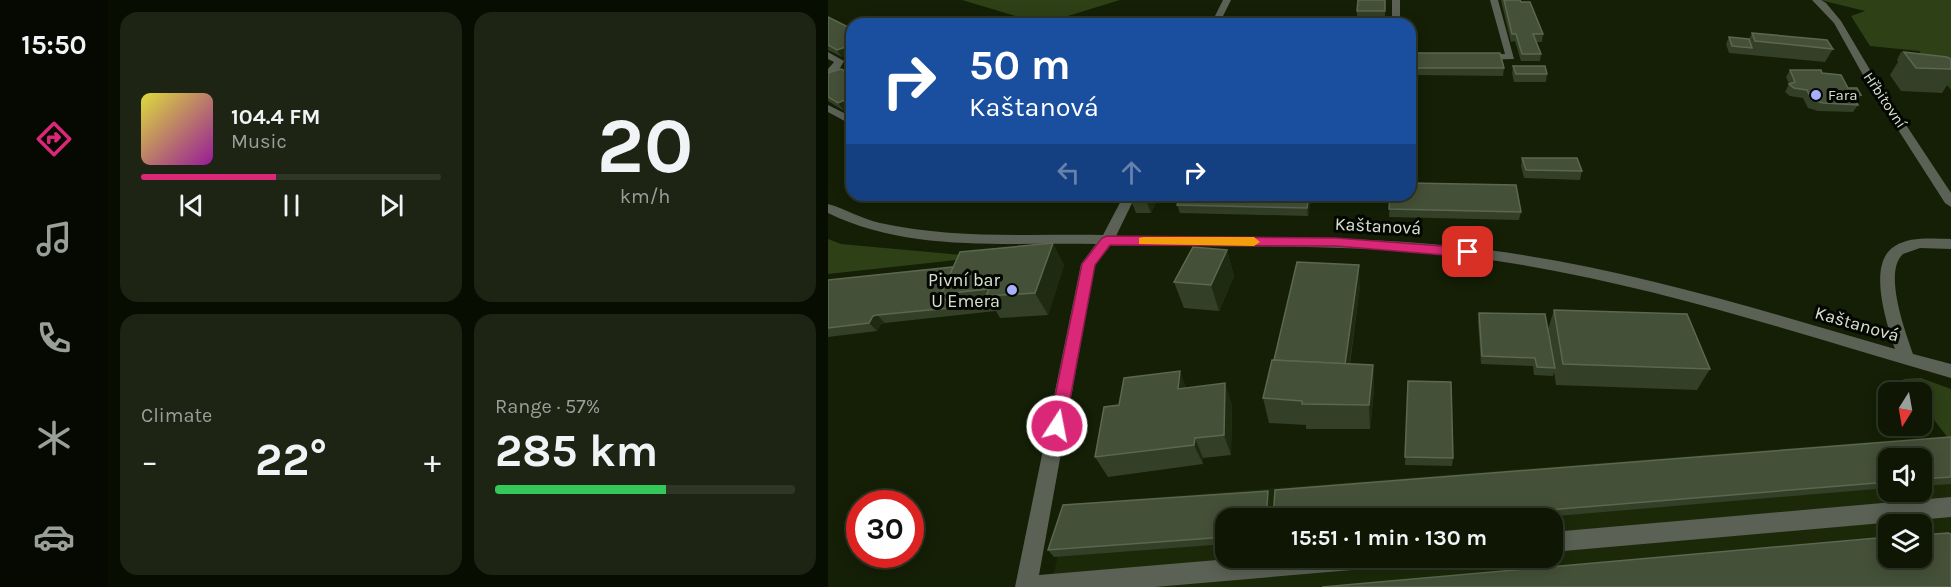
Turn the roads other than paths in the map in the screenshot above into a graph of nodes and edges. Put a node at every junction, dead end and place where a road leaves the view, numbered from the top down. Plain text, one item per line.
1 (1227, 0) edge
2 (1396, 0) edge
3 (1494, 0) edge
4 (1816, 0) edge
5 (1218, 18) edge
6 (1396, 18) edge
7 (828, 56) edge
8 (1466, 57) edge
9 (828, 73) edge
10 (828, 108) edge
11 (846, 118) edge
12 (1127, 201) edge
13 (1951, 203) edge
14 (832, 215) edge
15 (1107, 240) junction
16 (1951, 244) edge
17 (1906, 359) junction
18 (1951, 371) edge
19 (1951, 507) edge
20 (1563, 541) edge
21 (1249, 568) edge
22 (1026, 587) edge
23 (1031, 587) edge

1 - 5 street
2 - 6 street
3 - 8 street
4 - 13 street, Hřbitovní
7 - 9 street
10 - 11 street
12 - 15 street
14 - 15 street, Kaštanová
15 - 17 street, Kaštanová
15 - 22 street
16 - 17 street
17 - 18 street, Kaštanová
19 - 20 street
21 - 23 street

